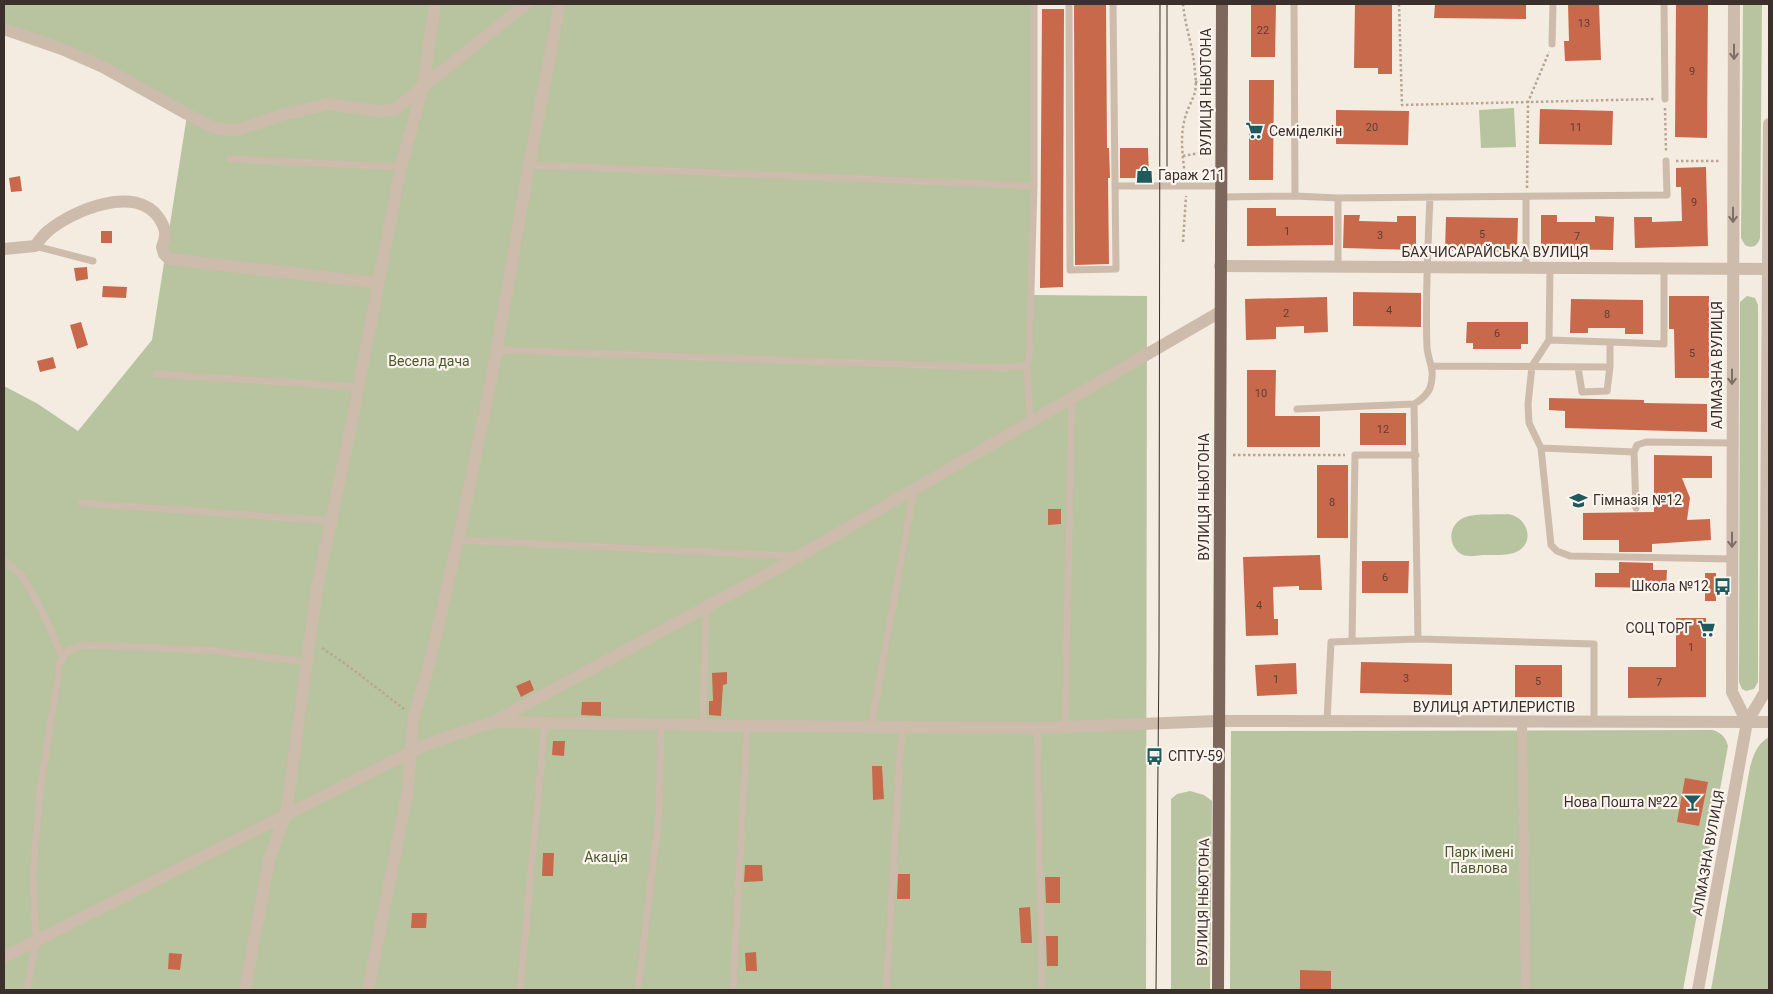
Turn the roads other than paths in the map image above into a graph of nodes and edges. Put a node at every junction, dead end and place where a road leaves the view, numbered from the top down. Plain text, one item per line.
1 (435, 4) edge
2 (526, 4) edge
3 (560, 4) edge
4 (1034, 4) edge
5 (1069, 4) edge
6 (1113, 4) edge
7 (1222, 4) edge
8 (1294, 4) edge
9 (1553, 4) edge
10 (1664, 4) edge
11 (1734, 4) edge
12 (4, 30) edge
13 (1552, 44) road end
14 (422, 86) junction
15 (1665, 99) road end
16 (1769, 124) edge
17 (230, 159) dead end
18 (1666, 161) road end
19 (529, 165) junction
20 (401, 167) junction
21 (1034, 186) junction
22 (1115, 186) junction
23 (1221, 191) junction
24 (1295, 196) junction
25 (1430, 197) junction
26 (1526, 197) junction
27 (1338, 198) junction
28 (35, 246) junction
29 (4, 249) edge
30 (93, 261) dead end
31 (1220, 266) junction
32 (1338, 266) junction
33 (1427, 267) junction
34 (1526, 268) junction
35 (1550, 268) junction
36 (1664, 268) junction
37 (1732, 268) junction
38 (1768, 269) edge
39 (378, 282) junction
40 (1220, 312) junction
41 (1549, 340) junction
42 (1610, 342) junction
43 (496, 350) junction
44 (1027, 366) junction
45 (1432, 366) junction
46 (1532, 366) junction
47 (1578, 367) junction
48 (1610, 367) junction
49 (156, 374) dead end
50 (358, 387) junction
51 (1768, 392) edge
52 (1072, 398) junction
53 (1414, 404) junction
54 (1297, 409) dead end
55 (1030, 422) junction
56 (1732, 443) junction
57 (1542, 448) junction
58 (1634, 452) junction
59 (1416, 454) junction
60 (914, 489) junction
61 (82, 503) dead end
62 (1636, 508) dead end
63 (331, 520) junction
64 (458, 540) junction
65 (797, 556) junction
66 (1732, 559) junction
67 (4, 561) edge
68 (706, 607) junction
69 (1418, 640) junction
70 (1352, 641) junction
71 (64, 658) junction
72 (307, 662) junction
73 (1218, 721) junction
74 (1327, 721) junction
75 (493, 722) junction
76 (1522, 722) junction
77 (1594, 722) junction
78 (1747, 722) junction
79 (1769, 722) edge
80 (545, 723) junction
81 (661, 724) junction
82 (703, 725) junction
83 (747, 726) junction
84 (1066, 726) junction
85 (870, 727) junction
86 (902, 728) junction
87 (1037, 728) junction
88 (410, 752) junction
89 (286, 814) junction
90 (36, 941) junction
91 (4, 958) edge
92 (28, 990) edge
93 (245, 990) edge
94 (368, 990) edge
95 (520, 990) edge
96 (638, 990) edge
97 (733, 990) edge
98 (886, 990) edge
99 (1042, 990) edge
100 (1218, 990) edge
101 (1526, 990) edge
102 (1698, 990) edge

1 - 14 street
2 - 14 street
3 - 19 street
4 - 21 lane
5 - 22 lane
6 - 22 lane
7 - 23 main road, ВУЛИЦЯ НЬЮТОНА
8 - 24 lane
9 - 13 lane
10 - 15 lane
11 -> 37 street, АЛМАЗНА ВУЛИЦЯ
12 - 14 street
14 - 20 street
16 - 38 street, АЛМАЗНА ВУЛИЦЯ
17 - 20 lane
18 - 26 lane
19 - 21 lane
19 - 43 street
20 - 39 street
21 - 44 lane
22 - 23 lane
23 - 24 lane
23 - 31 main road, ВУЛИЦЯ НЬЮТОНА
24 - 27 lane
25 - 26 lane
25 - 27 lane
25 - 33 lane
26 - 34 lane
27 - 32 lane
28 - 29 street
28 - 30 lane
28 - 39 street
31 - 32 street, БАХЧИСАРАЙСЬКА ВУЛИЦЯ
31 - 40 main road, ВУЛИЦЯ НЬЮТОНА
32 - 33 street, БАХЧИСАРАЙСЬКА ВУЛИЦЯ
33 - 34 street, БАХЧИСАРАЙСЬКА ВУЛИЦЯ
33 - 45 lane
34 - 35 street, БАХЧИСАРАЙСЬКА ВУЛИЦЯ
35 - 36 street, БАХЧИСАРАЙСЬКА ВУЛИЦЯ
35 - 41 lane
36 - 37 street, БАХЧИСАРАЙСЬКА ВУЛИЦЯ
36 - 42 lane
37 - 38 street, БАХЧИСАРАЙСЬКА ВУЛИЦЯ
37 -> 56 street, АЛМАЗНА ВУЛИЦЯ
38 - 51 street, АЛМАЗНА ВУЛИЦЯ
39 - 50 street
40 - 52 street
40 - 73 main road, ВУЛИЦЯ НЬЮТОНА
41 - 42 lane
41 - 46 lane
42 - 48 lane
43 - 44 lane
43 - 64 street
44 - 55 lane
45 - 46 lane
45 - 53 lane
46 - 47 lane
46 - 57 lane
47 - 48 lane
47 - 48 lane
49 - 50 lane
50 - 63 street
51 - 78 street, АЛМАЗНА ВУЛИЦЯ
52 - 55 street
52 - 84 lane
53 - 54 lane
53 - 59 lane
55 - 60 street
56 - 58 lane
56 -> 66 street, АЛМАЗНА ВУЛИЦЯ
57 - 58 lane
57 - 66 lane
58 - 62 lane
59 - 69 lane
59 - 70 lane
60 - 65 street
60 - 85 lane
61 - 63 lane
63 - 72 street
64 - 65 lane
64 - 88 street
65 - 68 street
66 - 78 street, АЛМАЗНА ВУЛИЦЯ
67 - 71 lane
68 - 75 street
68 - 82 lane
69 - 70 lane
69 - 77 lane
70 - 74 lane
71 - 72 lane
71 - 90 lane
72 - 89 street
73 - 74 street, ВУЛИЦЯ АРТИЛЕРИСТІВ
73 - 84 street, ВУЛИЦЯ АРТИЛЕРИСТІВ
73 - 100 main road, ВУЛИЦЯ НЬЮТОНА
74 - 76 street, ВУЛИЦЯ АРТИЛЕРИСТІВ
75 - 80 street, ВУЛИЦЯ АРТИЛЕРИСТІВ
75 - 88 street
76 - 77 street, ВУЛИЦЯ АРТИЛЕРИСТІВ
76 - 101 street
77 - 78 street, ВУЛИЦЯ АРТИЛЕРИСТІВ
78 - 79 street, ВУЛИЦЯ АРТИЛЕРИСТІВ
78 - 102 street, АЛМАЗНА ВУЛИЦЯ
80 - 81 street, ВУЛИЦЯ АРТИЛЕРИСТІВ
80 - 95 lane
81 - 82 street, ВУЛИЦЯ АРТИЛЕРИСТІВ
81 - 96 lane
82 - 83 street, ВУЛИЦЯ АРТИЛЕРИСТІВ
83 - 85 street, ВУЛИЦЯ АРТИЛЕРИСТІВ
83 - 97 lane
84 - 87 street, ВУЛИЦЯ АРТИЛЕРИСТІВ
85 - 86 street, ВУЛИЦЯ АРТИЛЕРИСТІВ
86 - 87 street, ВУЛИЦЯ АРТИЛЕРИСТІВ
86 - 98 lane
87 - 99 lane
88 - 89 street
88 - 94 street
89 - 90 street
89 - 93 street
90 - 91 street
90 - 92 lane

